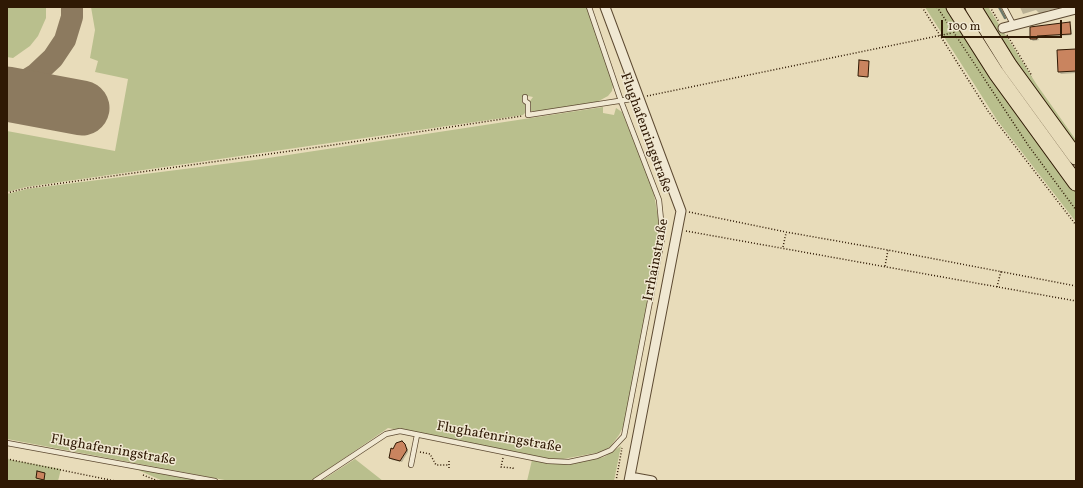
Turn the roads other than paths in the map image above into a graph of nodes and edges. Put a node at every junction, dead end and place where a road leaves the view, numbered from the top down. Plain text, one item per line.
1 (589, 7) edge
2 (605, 7) edge
3 (954, 7) edge
4 (973, 7) edge
5 (1004, 7) edge
6 (1076, 9) edge
7 (1013, 24) junction
8 (1003, 28) road end
9 (525, 97) dead end
10 (638, 98) junction
11 (621, 101) junction
12 (1076, 156) edge
13 (1076, 183) edge
14 (417, 435) junction
15 (7, 443) edge
16 (411, 465) dead end
17 (629, 479) edge
18 (215, 481) edge
19 (315, 481) edge
20 (652, 481) edge

1 - 11 lane, Flughafenringstraße
2 - 10 street, Irrhainstraße
3 - 13 main road
4 - 12 main road
5 - 7 lane
6 - 7 street
7 - 8 street
9 - 11 lane
10 - 11 lane
10 - 17 street, Irrhainstraße
11 - 14 lane, Flughafenringstraße
14 - 16 lane
14 - 19 lane, Flughafenringstraße
15 - 18 lane, Flughafenringstraße
17 - 20 street

